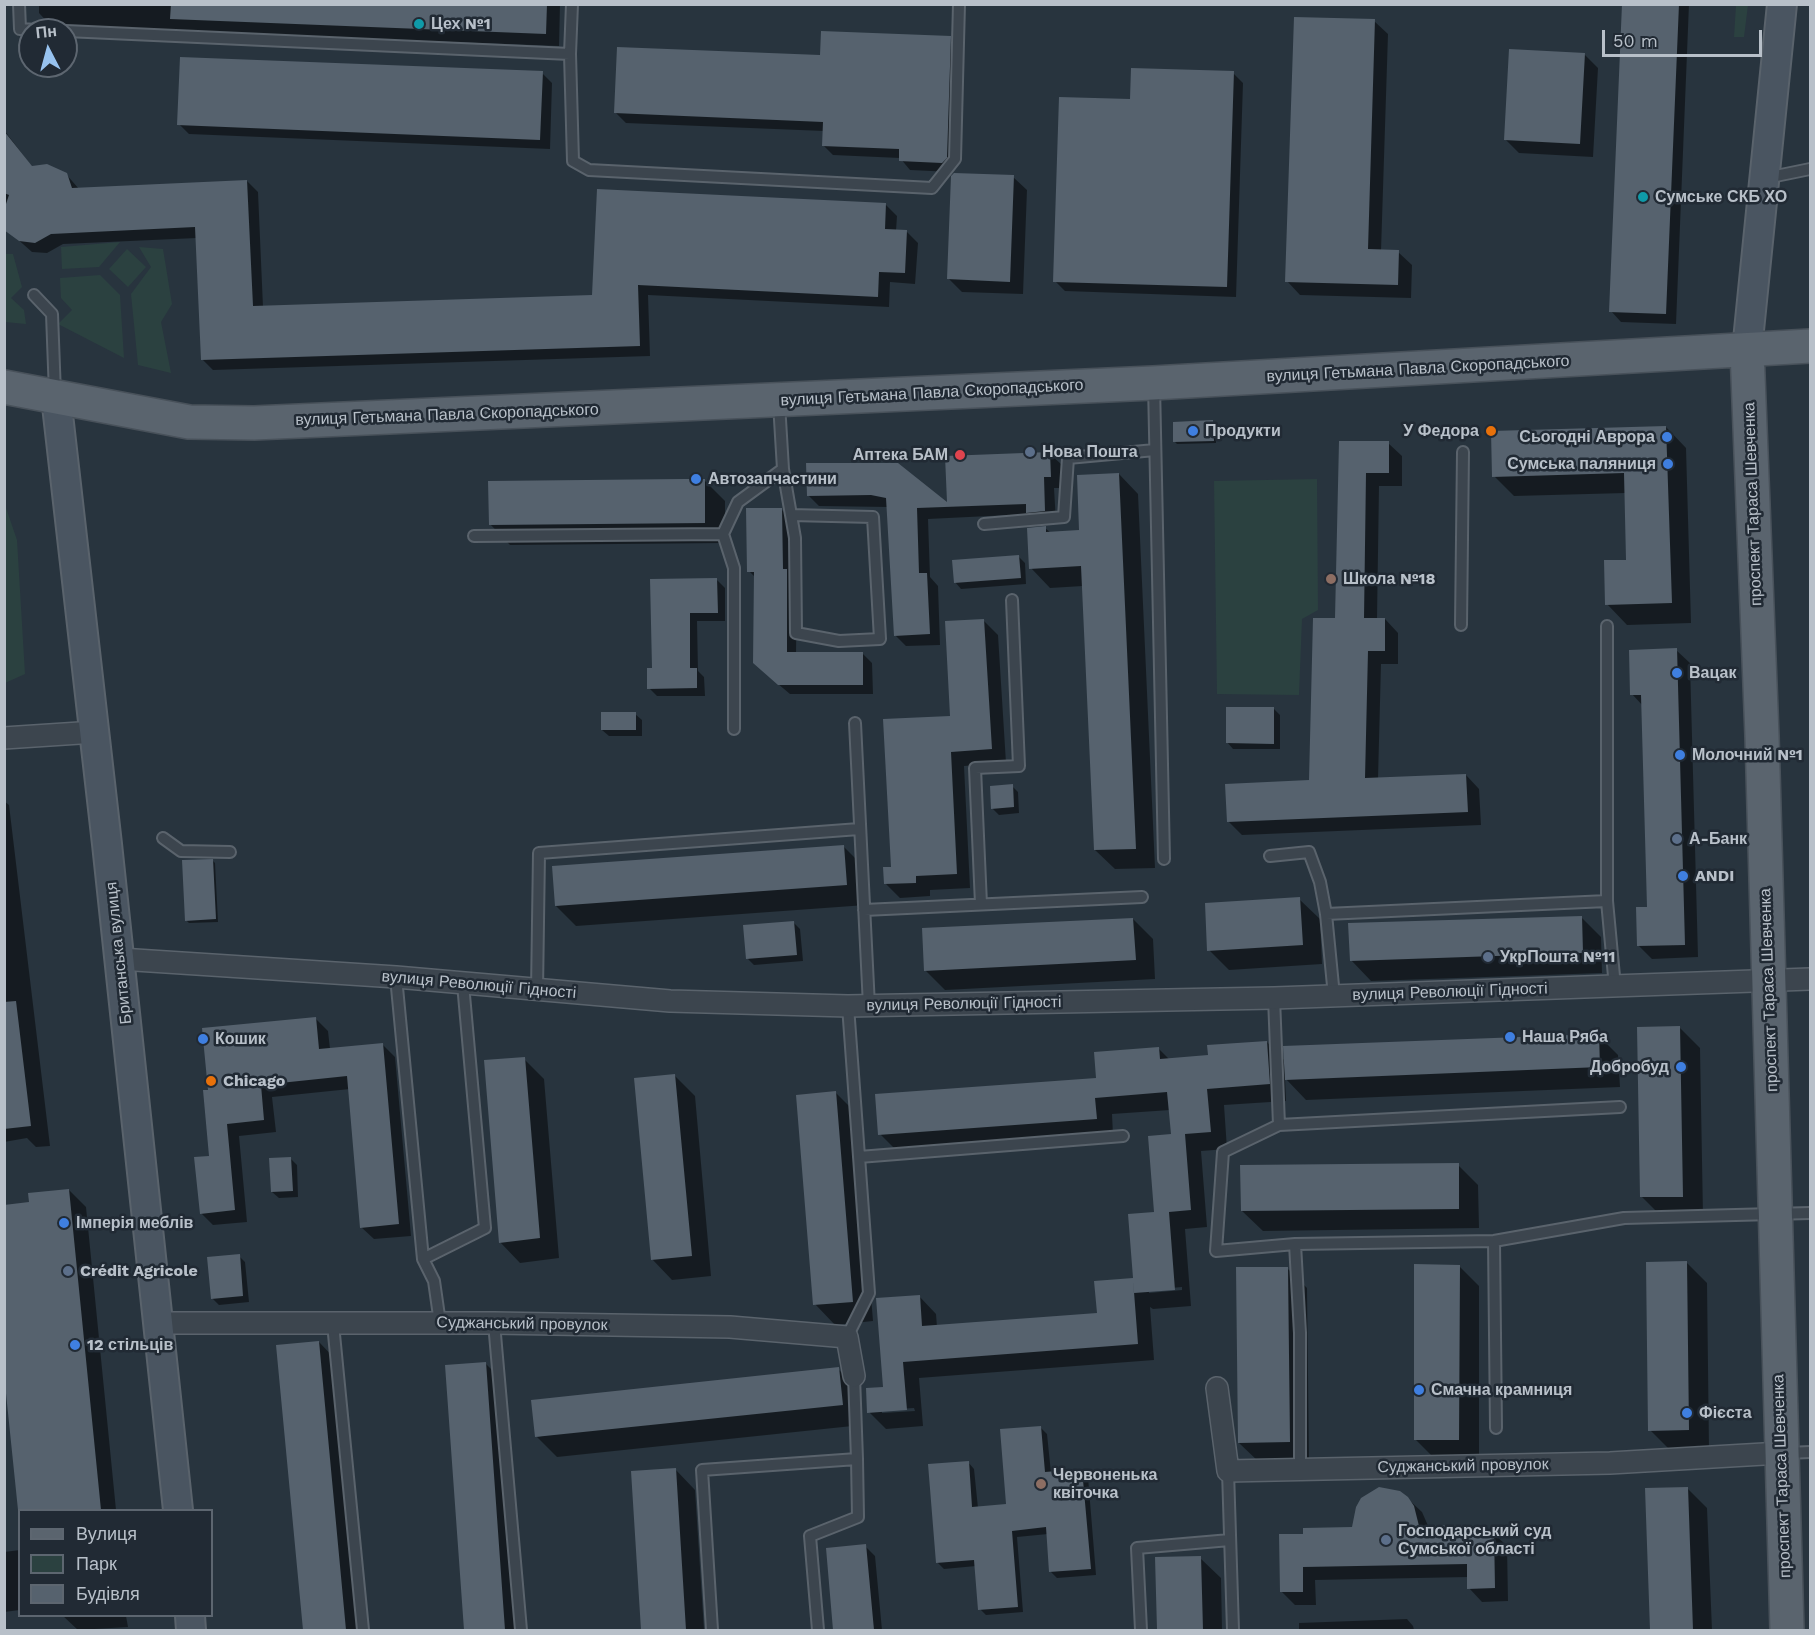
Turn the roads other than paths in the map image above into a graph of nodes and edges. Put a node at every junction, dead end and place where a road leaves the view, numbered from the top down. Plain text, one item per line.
1 (572, 4) edge
2 (959, 4) edge
3 (1782, 4) edge
4 (78, 32) edge
5 (570, 54) junction
6 (1810, 169) edge
7 (1763, 179) junction
8 (34, 295) dead end
9 (1810, 346) edge
10 (1747, 350) junction
11 (1154, 383) junction
12 (4, 387) edge
13 (56, 397) junction
14 (779, 400) junction
15 (1155, 450) junction
16 (1463, 452) dead end
17 (783, 469) junction
18 (791, 515) junction
19 (984, 524) dead end
20 (723, 534) junction
21 (474, 536) dead end
22 (1012, 600) dead end
23 (1461, 625) dead end
24 (1607, 626) dead end
25 (855, 723) dead end
26 (734, 729) dead end
27 (94, 732) junction
28 (4, 738) edge
29 (859, 829) junction
30 (163, 838) dead end
31 (230, 852) dead end
32 (1270, 856) dead end
33 (1164, 859) dead end
34 (1142, 897) dead end
35 (1607, 901) junction
36 (981, 904) junction
37 (864, 910) junction
38 (1326, 914) junction
39 (120, 959) junction
40 (396, 977) junction
41 (1810, 979) edge
42 (1769, 980) junction
43 (463, 984) junction
44 (1615, 987) junction
45 (537, 991) junction
46 (1334, 996) junction
47 (1274, 998) junction
48 (858, 1006) junction
49 (1620, 1107) dead end
50 (1279, 1125) junction
51 (1123, 1136) dead end
52 (859, 1158) junction
53 (1775, 1214) junction
54 (1810, 1214) edge
55 (1494, 1241) junction
56 (1295, 1244) junction
57 (423, 1259) junction
58 (156, 1323) junction
59 (440, 1323) junction
60 (494, 1323) junction
61 (333, 1324) junction
62 (847, 1337) junction
63 (854, 1376) joint
64 (1217, 1388) dead end
65 (1496, 1428) dead end
66 (1796, 1452) edge
67 (857, 1459) junction
68 (1300, 1469) junction
69 (1228, 1472) junction
70 (178, 1509) edge
71 (1230, 1540) junction
72 (363, 1630) edge
73 (521, 1630) edge
74 (712, 1630) edge
75 (818, 1630) edge
76 (1141, 1630) edge
77 (1233, 1630) edge
78 (1786, 1630) edge

1 - 5 lane
2 - 5 lane
3 - 7 main road
4 - 5 lane
6 - 7 lane
7 - 10 main road
8 - 13 lane
9 - 10 main road, вулиця Гетьмана Павла Скоропадського
10 - 11 main road, вулиця Гетьмана Павла Скоропадського
10 - 42 main road, проспект Тараса Шевченка
11 - 14 main road, вулиця Гетьмана Павла Скоропадського
11 - 15 lane
12 - 13 main road, вулиця Гетьмана Павла Скоропадського
13 - 14 main road, вулиця Гетьмана Павла Скоропадського
13 - 27 main road, Британська вулиця
14 - 17 lane
15 - 19 lane
15 - 33 lane
16 - 23 lane
17 - 18 lane
17 - 20 lane
18 - 18 lane
20 - 21 lane
20 - 26 lane
22 - 36 lane
24 - 35 lane
25 - 29 lane
27 - 28 street
27 - 39 main road, Британська вулиця
29 - 37 lane
29 - 45 lane
30 - 31 lane
32 - 38 lane
34 - 36 lane
35 - 38 lane
35 - 44 lane
36 - 37 lane
37 - 48 lane
38 - 46 lane
39 - 40 street, вулиця Революції Гідності
39 - 58 main road, Британська вулиця
40 - 43 street, вулиця Революції Гідності
40 - 57 lane
41 - 42 street, вулиця Революції Гідності
42 - 44 street, вулиця Революції Гідності
42 - 53 main road, проспект Тараса Шевченка
43 - 45 street, вулиця Революції Гідності
43 - 57 lane
44 - 46 street, вулиця Революції Гідності
45 - 48 street, вулиця Революції Гідності
46 - 47 street, вулиця Революції Гідності
47 - 48 street, вулиця Революції Гідності
47 - 50 lane
48 - 52 lane
49 - 50 lane
50 - 56 lane
51 - 52 lane
52 - 62 lane
53 - 54 lane
53 - 55 lane
53 - 66 main road, проспект Тараса Шевченка
55 - 56 lane
55 - 65 lane
56 - 68 lane
57 - 59 lane
58 - 61 street, Суджанський провулок
58 - 70 main road, Британська вулиця
59 - 60 street, Суджанський провулок
59 - 61 street, Суджанський провулок
60 - 62 street, Суджанський провулок
60 - 73 lane
61 - 72 lane
62 - 63 street
63 - 67 lane
64 - 69 street
66 - 68 street, Суджанський провулок
66 - 78 main road, проспект Тараса Шевченка
67 - 74 lane
67 - 75 lane
68 - 69 street, Суджанський провулок
69 - 71 lane
71 - 76 lane
71 - 77 lane

